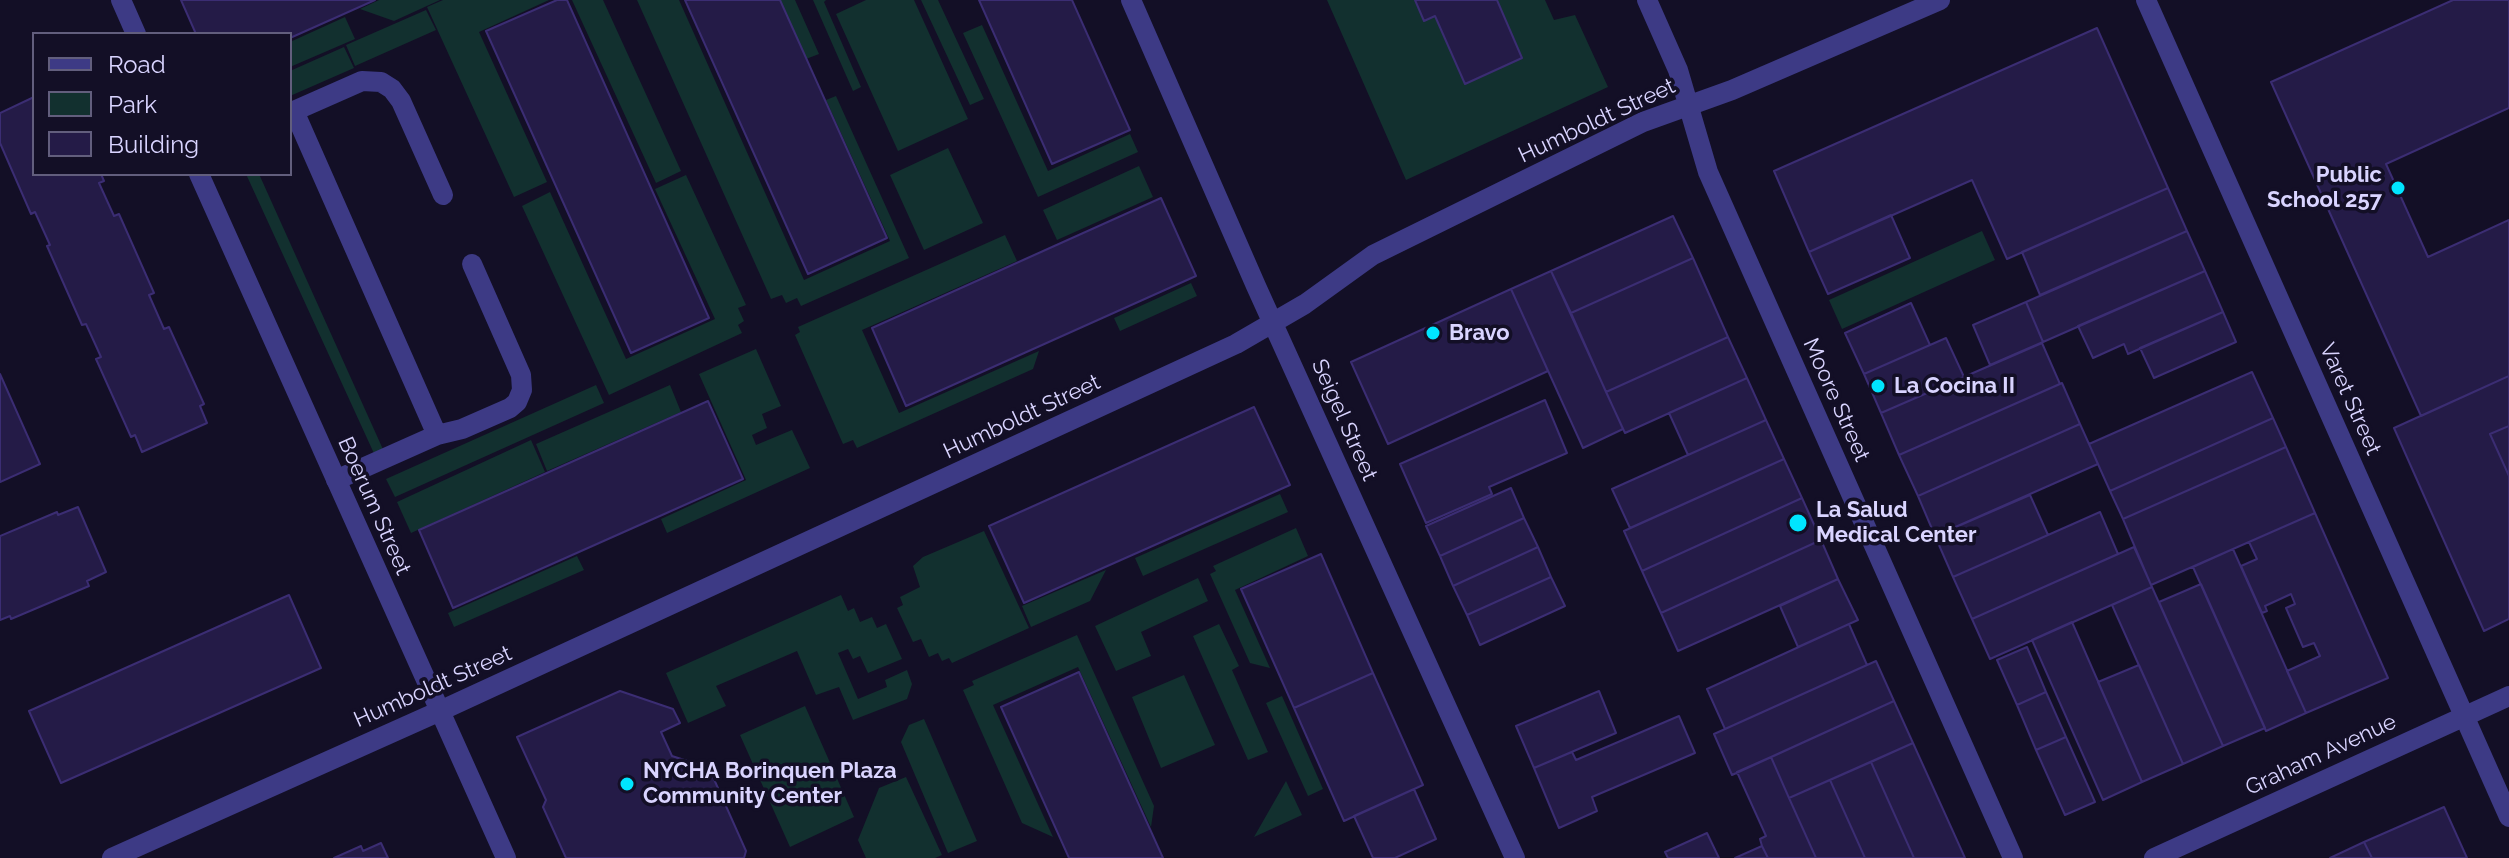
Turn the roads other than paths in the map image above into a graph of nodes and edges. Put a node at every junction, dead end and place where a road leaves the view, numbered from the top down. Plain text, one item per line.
1 (121, 0) edge
2 (1131, 0) edge
3 (1647, 0) edge
4 (1940, 0) edge
5 (2146, 0) edge
6 (135, 32) edge
7 (1690, 104) junction
8 (292, 112) edge
9 (200, 176) edge
10 (443, 195) dead end
11 (472, 264) dead end
12 (1274, 322) junction
13 (437, 435) junction
14 (336, 480) junction
15 (2509, 696) edge
16 (440, 711) junction
17 (2464, 715) junction
18 (2509, 817) edge
19 (112, 858) edge
20 (506, 858) edge
21 (1515, 858) edge
22 (2013, 858) edge
23 (2154, 858) edge

1 - 6 street
2 - 12 street, Seigel Street
3 - 7 street, Moore Street
4 - 7 street, Humboldt Street
5 - 17 street, Varet Street
7 - 12 street, Humboldt Street
7 - 22 street, Moore Street
8 - 10 street
8 - 13 street
9 - 14 street, Boerum Street
11 - 13 street
12 - 16 street, Humboldt Street
12 - 21 street, Seigel Street
13 - 14 street
14 - 16 street, Boerum Street
15 - 17 street, Graham Avenue
16 - 19 street, Humboldt Street
16 - 20 street, Boerum Street
17 - 18 street, Varet Street
17 - 23 street, Graham Avenue

